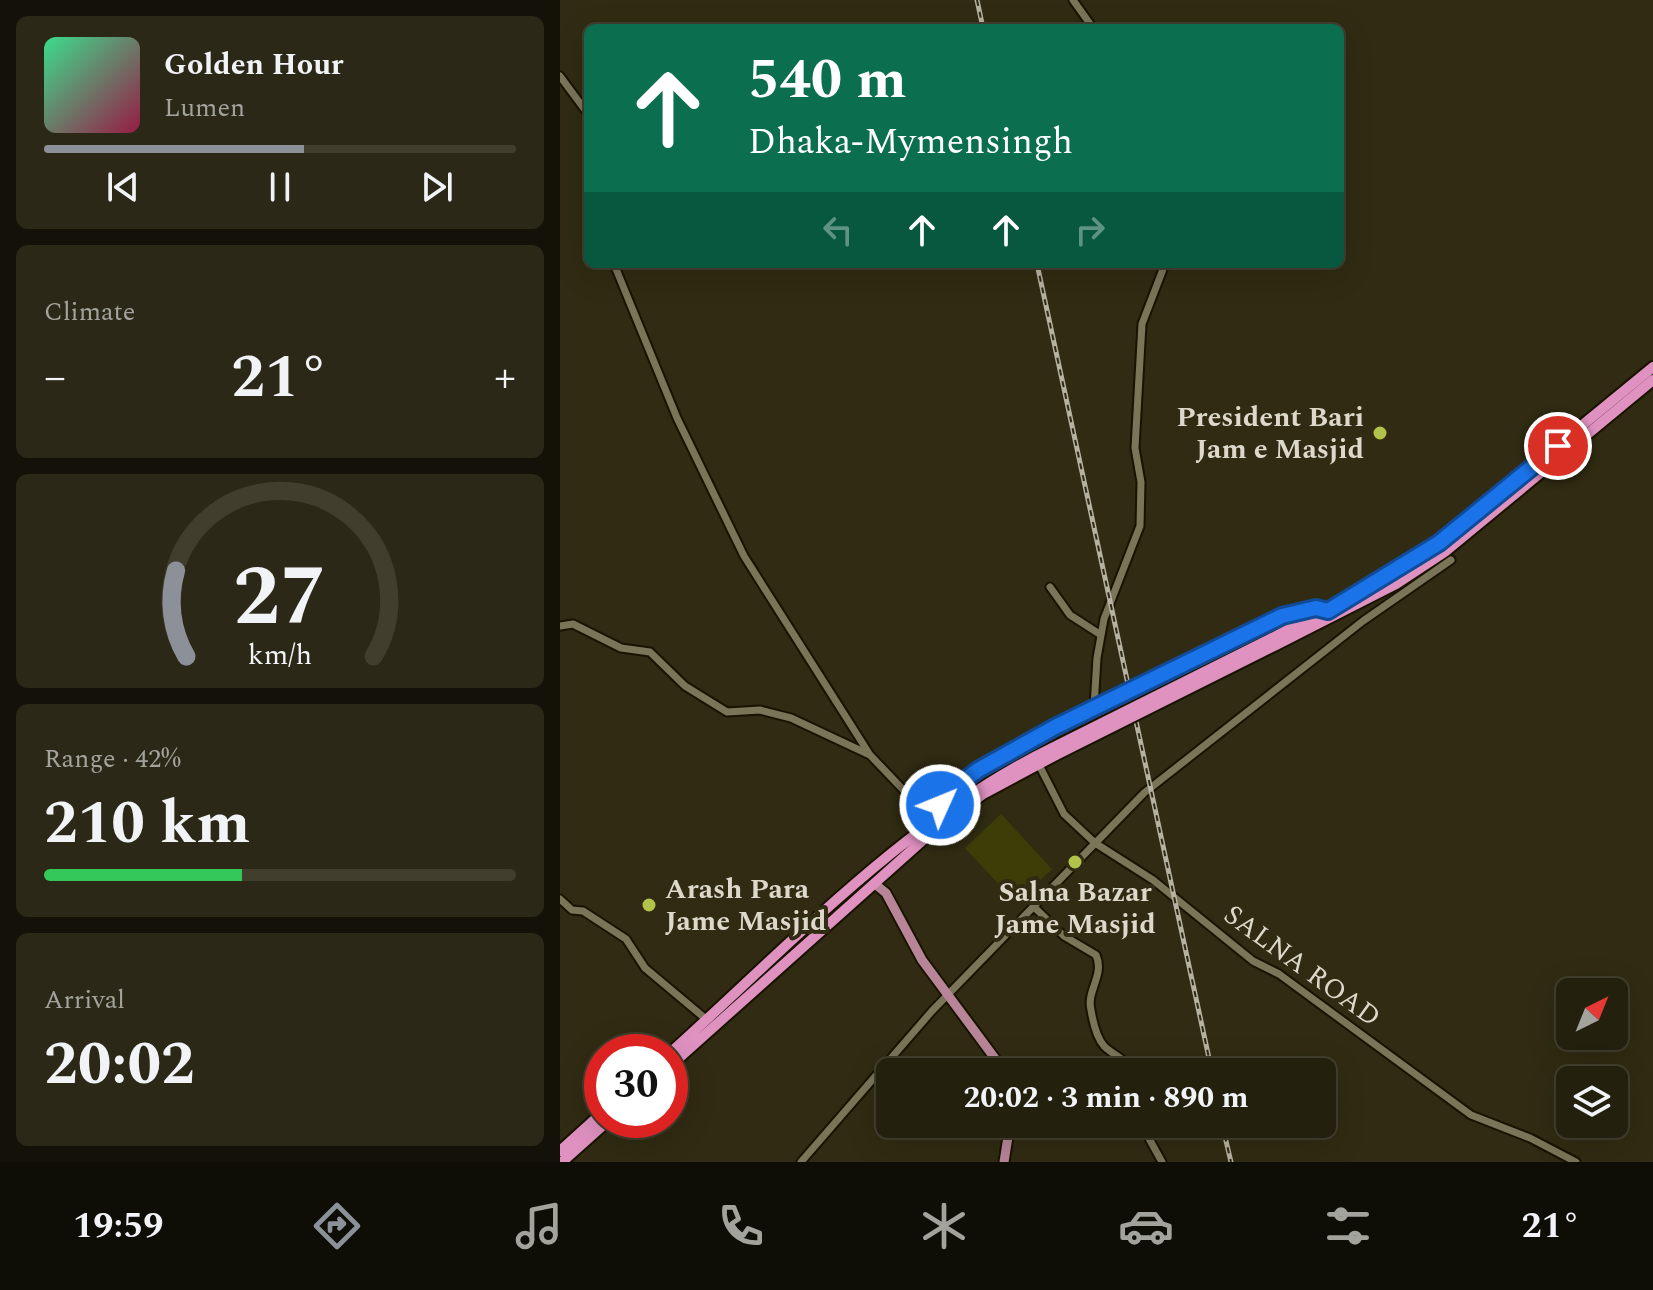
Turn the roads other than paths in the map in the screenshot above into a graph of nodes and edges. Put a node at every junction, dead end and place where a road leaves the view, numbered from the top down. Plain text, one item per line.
1 (1073, 0) edge
2 (1090, 24) edge
3 (560, 76) edge
4 (584, 109) edge
5 (616, 268) edge
6 (1163, 268) edge
7 (1653, 367) edge
8 (1653, 380) edge
9 (1451, 560) dead end
10 (1050, 587) dead end
11 (1328, 611) junction
12 (560, 626) edge
13 (1101, 635) junction
14 (1274, 642) junction
15 (1094, 707) junction
16 (1054, 752) junction
17 (870, 755) junction
18 (1038, 763) junction
19 (945, 813) junction
20 (933, 821) junction
21 (1095, 843) junction
22 (875, 884) junction
23 (560, 899) edge
24 (1034, 907) junction
25 (948, 997) junction
26 (707, 1020) junction
27 (688, 1037) edge
28 (688, 1050) edge
29 (997, 1058) edge
30 (1122, 1058) edge
31 (584, 1129) edge
32 (589, 1138) edge
33 (1008, 1138) edge
34 (1149, 1138) edge
35 (560, 1151) edge
36 (562, 1162) edge
37 (801, 1162) edge
38 (1004, 1162) edge
39 (1162, 1162) edge
40 (1576, 1162) edge

1 - 2 street
3 - 4 street
5 - 17 street
6 - 13 street
7 - 11 highway
8 - 14 highway
9 - 21 street
10 - 13 street
11 - 14 highway
11 - 15 street
12 - 17 street
13 - 15 street
14 - 16 highway, bridge
15 - 19 street
16 - 18 highway
16 - 19 highway
17 - 20 street
18 - 21 street, SALNA ROAD
18 - 22 highway
19 - 20 highway
20 - 26 highway
21 - 24 street
21 - 40 street, SALNA ROAD
22 - 25 main road
22 - 28 highway
23 - 26 street
24 - 25 street
24 - 30 street
25 - 29 main road
25 - 37 street
26 - 27 highway
31 - 35 highway
32 - 36 highway
33 - 38 main road
34 - 39 street

